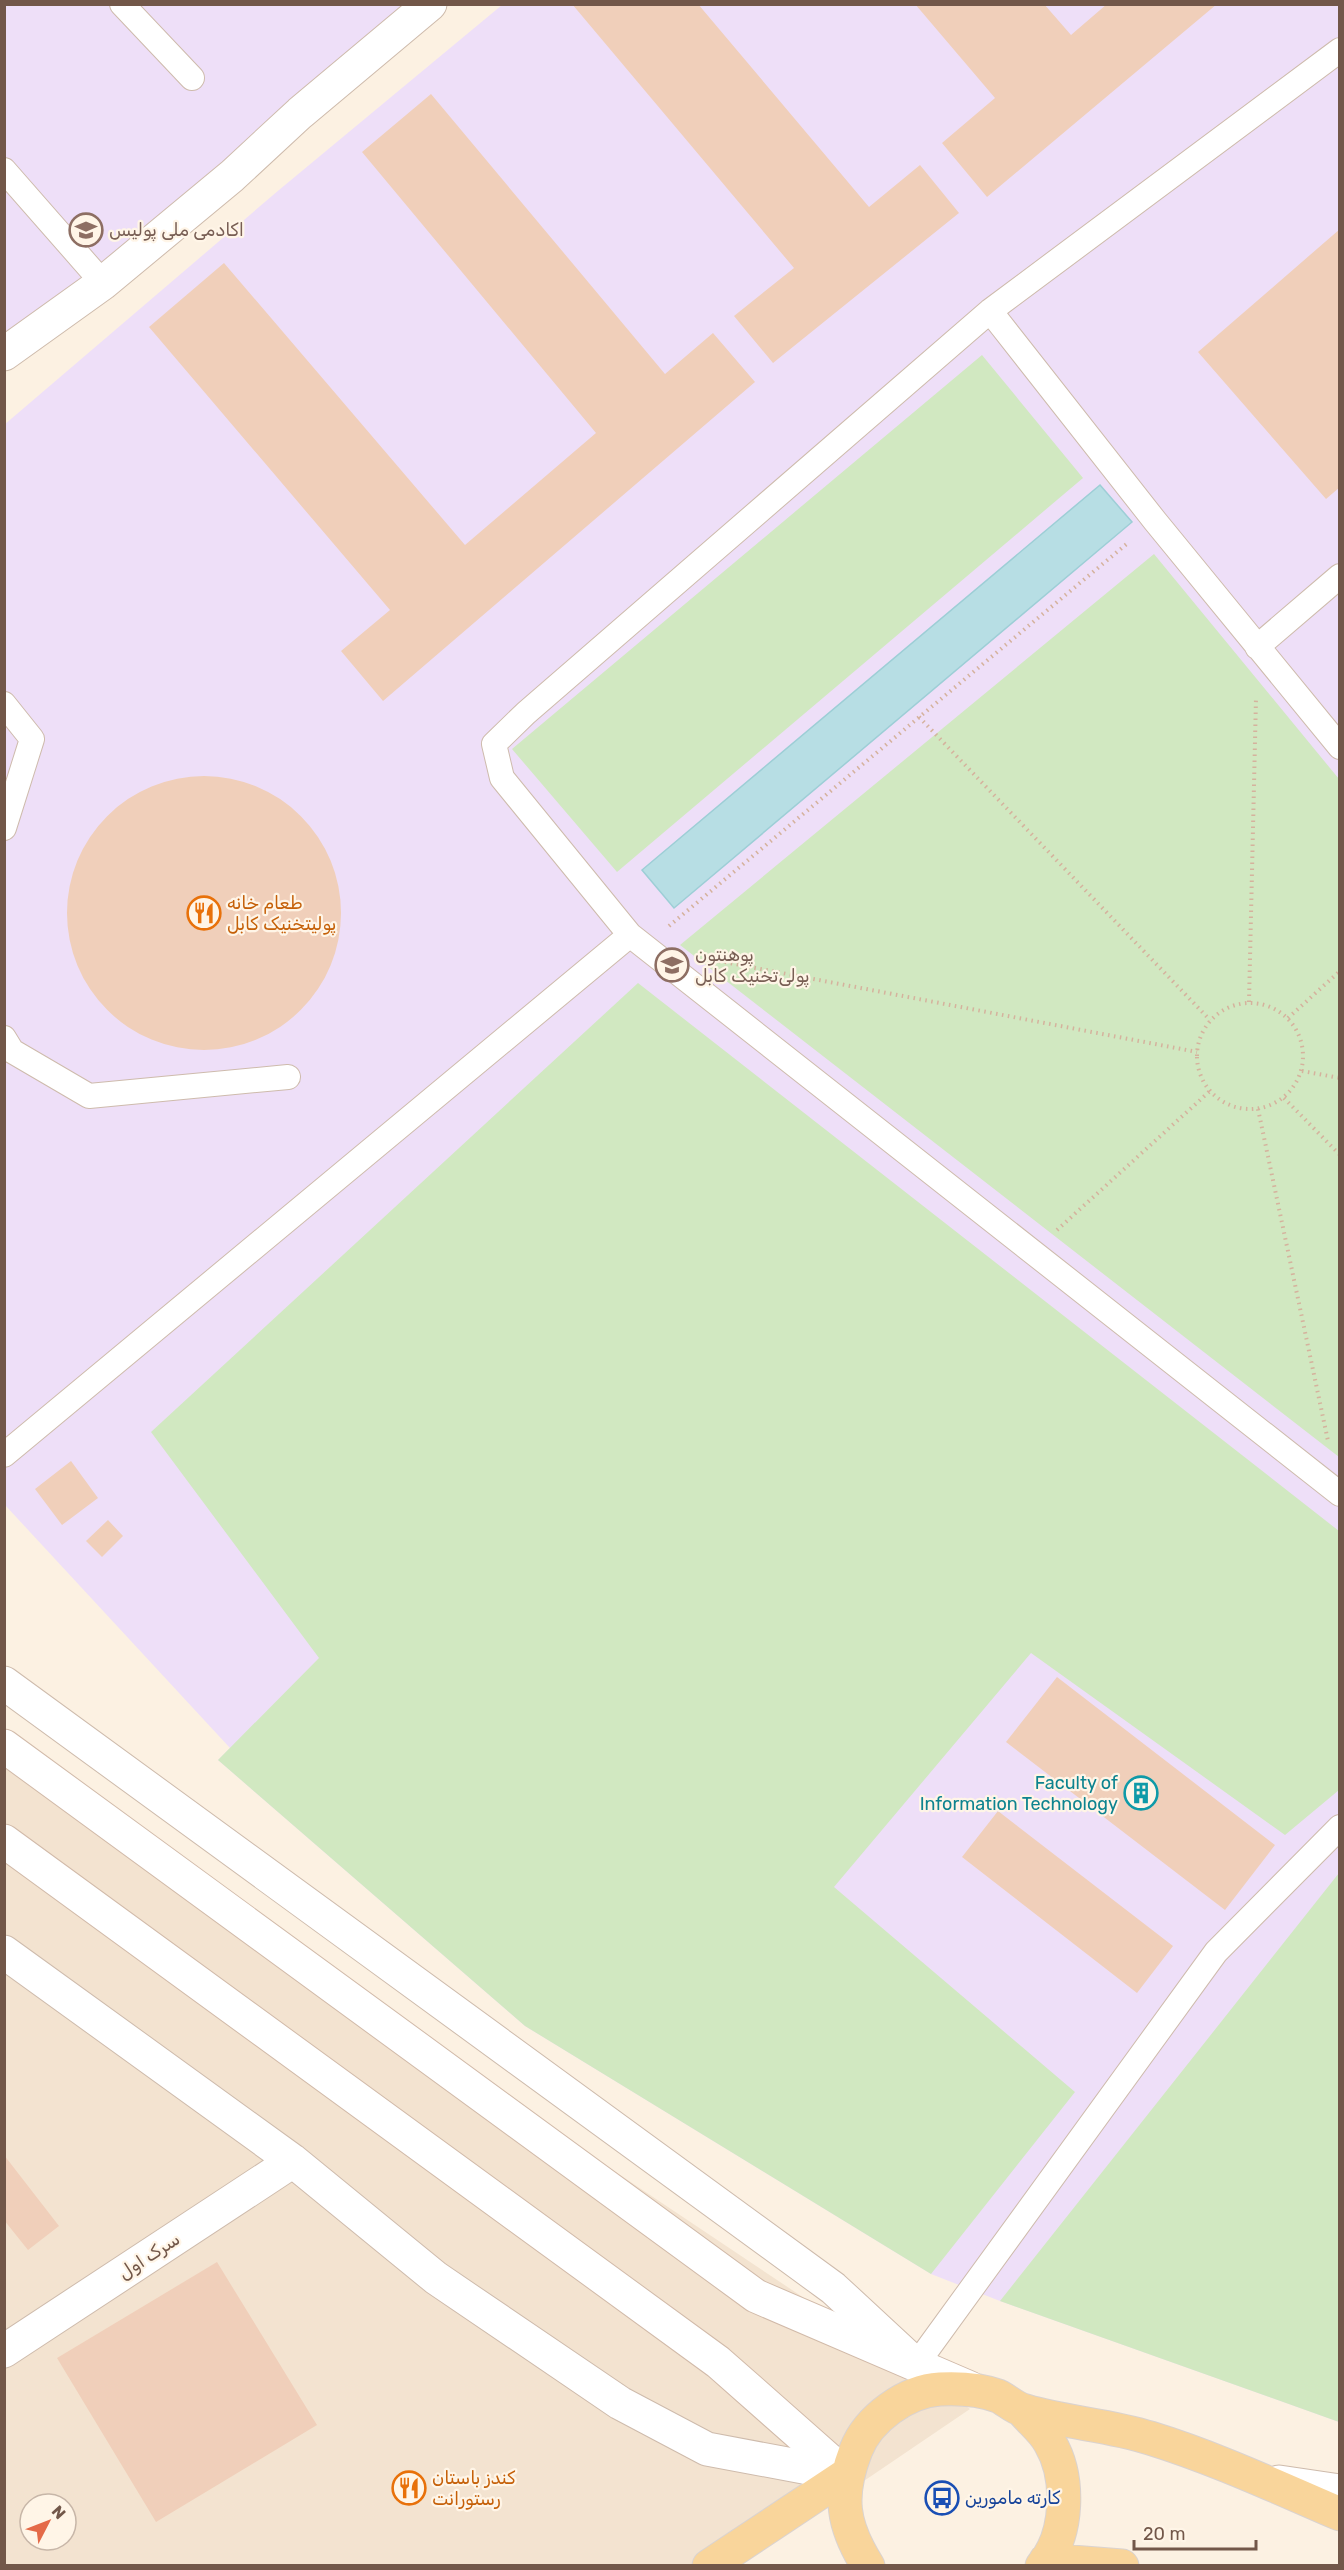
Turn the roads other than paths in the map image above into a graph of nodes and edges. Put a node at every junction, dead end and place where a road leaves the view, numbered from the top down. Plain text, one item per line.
1 (122, 4) edge
2 (430, 4) edge
3 (1340, 50) edge
4 (192, 78) dead end
5 (4, 170) edge
6 (103, 283) junction
7 (990, 311) junction
8 (4, 354) edge
9 (1340, 576) edge
10 (1257, 647) junction
11 (4, 704) edge
12 (1340, 747) edge
13 (4, 828) edge
14 (637, 941) junction
15 (4, 1038) edge
16 (288, 1077) dead end
17 (4, 1455) edge
18 (1339, 1494) edge
19 (4, 1683) edge
20 (4, 1746) edge
21 (1340, 1827) edge
22 (4, 1841) edge
23 (4, 1952) edge
24 (293, 2162) junction
25 (4, 2351) edge
26 (916, 2365) junction
27 (970, 2388) junction
28 (1023, 2411) junction
29 (846, 2475) junction
30 (1258, 2478) junction
31 (1340, 2491) edge
32 (1340, 2514) edge
33 (1044, 2563) edge
34 (710, 2565) edge
35 (868, 2565) edge
36 (1122, 2565) edge

1 - 4 lane
2 - 6 street
3 - 7 lane
5 - 6 lane
6 - 8 street
7 - 10 lane
7 - 14 lane
9 - 10 lane
10 - 12 lane
11 - 13 lane
14 - 17 lane
14 - 18 lane
15 - 16 lane
19 - 26 street
20 - 26 street
21 - 26 lane
22 - 29 street
23 - 24 street
24 - 25 street, سرک‌ اول
24 - 29 street
26 - 27 street
27 - 28 main road
27 - 29 main road
28 - 30 main road
28 - 33 main road
29 - 34 main road
29 - 35 main road
30 - 31 street
30 - 32 main road
33 - 36 main road

